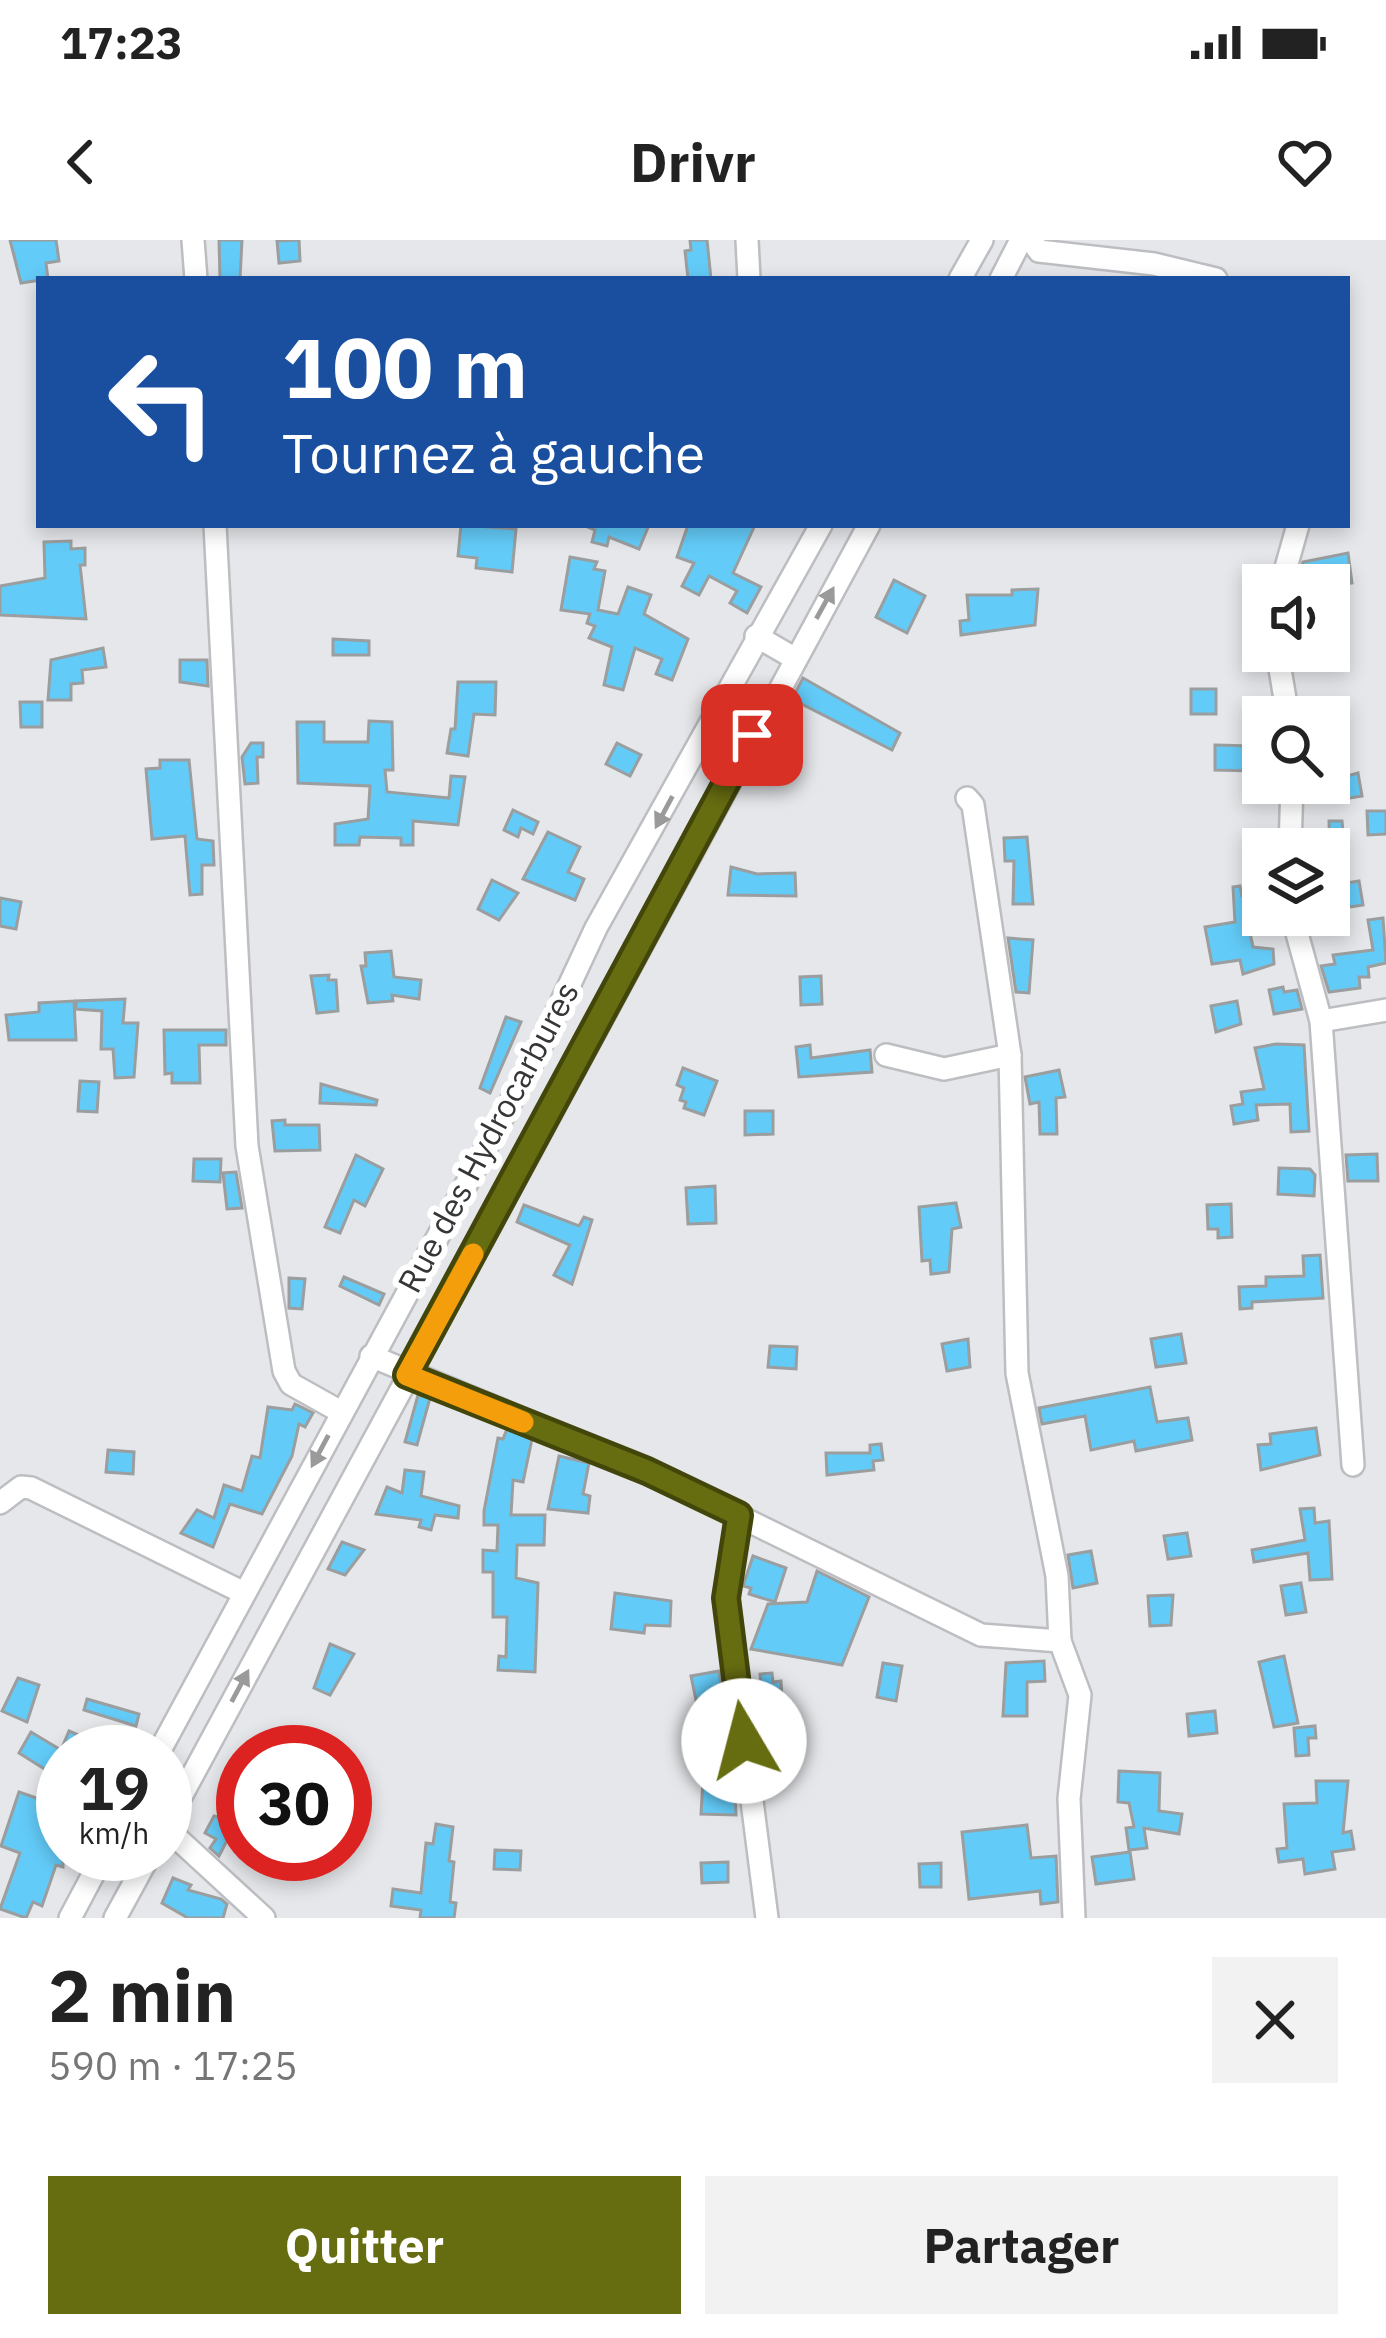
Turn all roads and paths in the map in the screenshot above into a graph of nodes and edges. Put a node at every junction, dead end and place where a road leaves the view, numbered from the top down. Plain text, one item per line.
1 (194, 240) edge
2 (747, 240) edge
3 (982, 240) edge
4 (1021, 240) edge
5 (1031, 240) edge
6 (196, 276) edge
7 (749, 276) edge
8 (962, 276) edge
9 (1003, 276) edge
10 (1204, 276) edge
11 (215, 528) edge
12 (818, 528) edge
13 (866, 528) edge
14 (1297, 528) edge
15 (1287, 564) edge
16 (756, 636) junction
17 (794, 658) junction
18 (968, 798) dead end
19 (1298, 936) edge
20 (1386, 1010) edge
21 (1321, 1021) junction
22 (886, 1055) dead end
23 (1010, 1055) junction
24 (371, 1356) junction
25 (407, 1375) junction
26 (341, 1412) junction
27 (1353, 1466) dead end
28 (0, 1503) edge
29 (739, 1515) junction
30 (244, 1593) junction
31 (1060, 1641) junction
32 (173, 1725) edge
33 (192, 1776) edge
34 (192, 1851) edge
35 (90, 1881) edge
36 (135, 1881) edge
37 (70, 1918) edge
38 (115, 1918) edge
39 (264, 1918) edge
40 (767, 1918) edge
41 (1074, 1918) edge

1 - 6 street
2 - 7 street
3 - 8 street
4 - 9 street
5 - 10 street
11 - 26 street
12 - 16 street, Rue des Hydrocarbures
17 -> 13 street
14 - 15 street
16 - 17 street
16 -> 24 street, Rue des Hydrocarbures
17 - 25 street
18 - 23 street
19 - 21 street
20 - 21 street
21 - 27 street
22 - 23 street
23 - 31 street
24 - 25 street
24 - 26 street, Rue des Hydrocarbures
25 - 29 street
33 -> 25 street
26 -> 30 street, Rue des Hydrocarbures
28 - 30 street
29 - 31 street
29 - 40 street
30 - 32 street, Rue des Hydrocarbures
31 - 41 street
34 - 39 street
35 - 37 street
36 - 38 street

